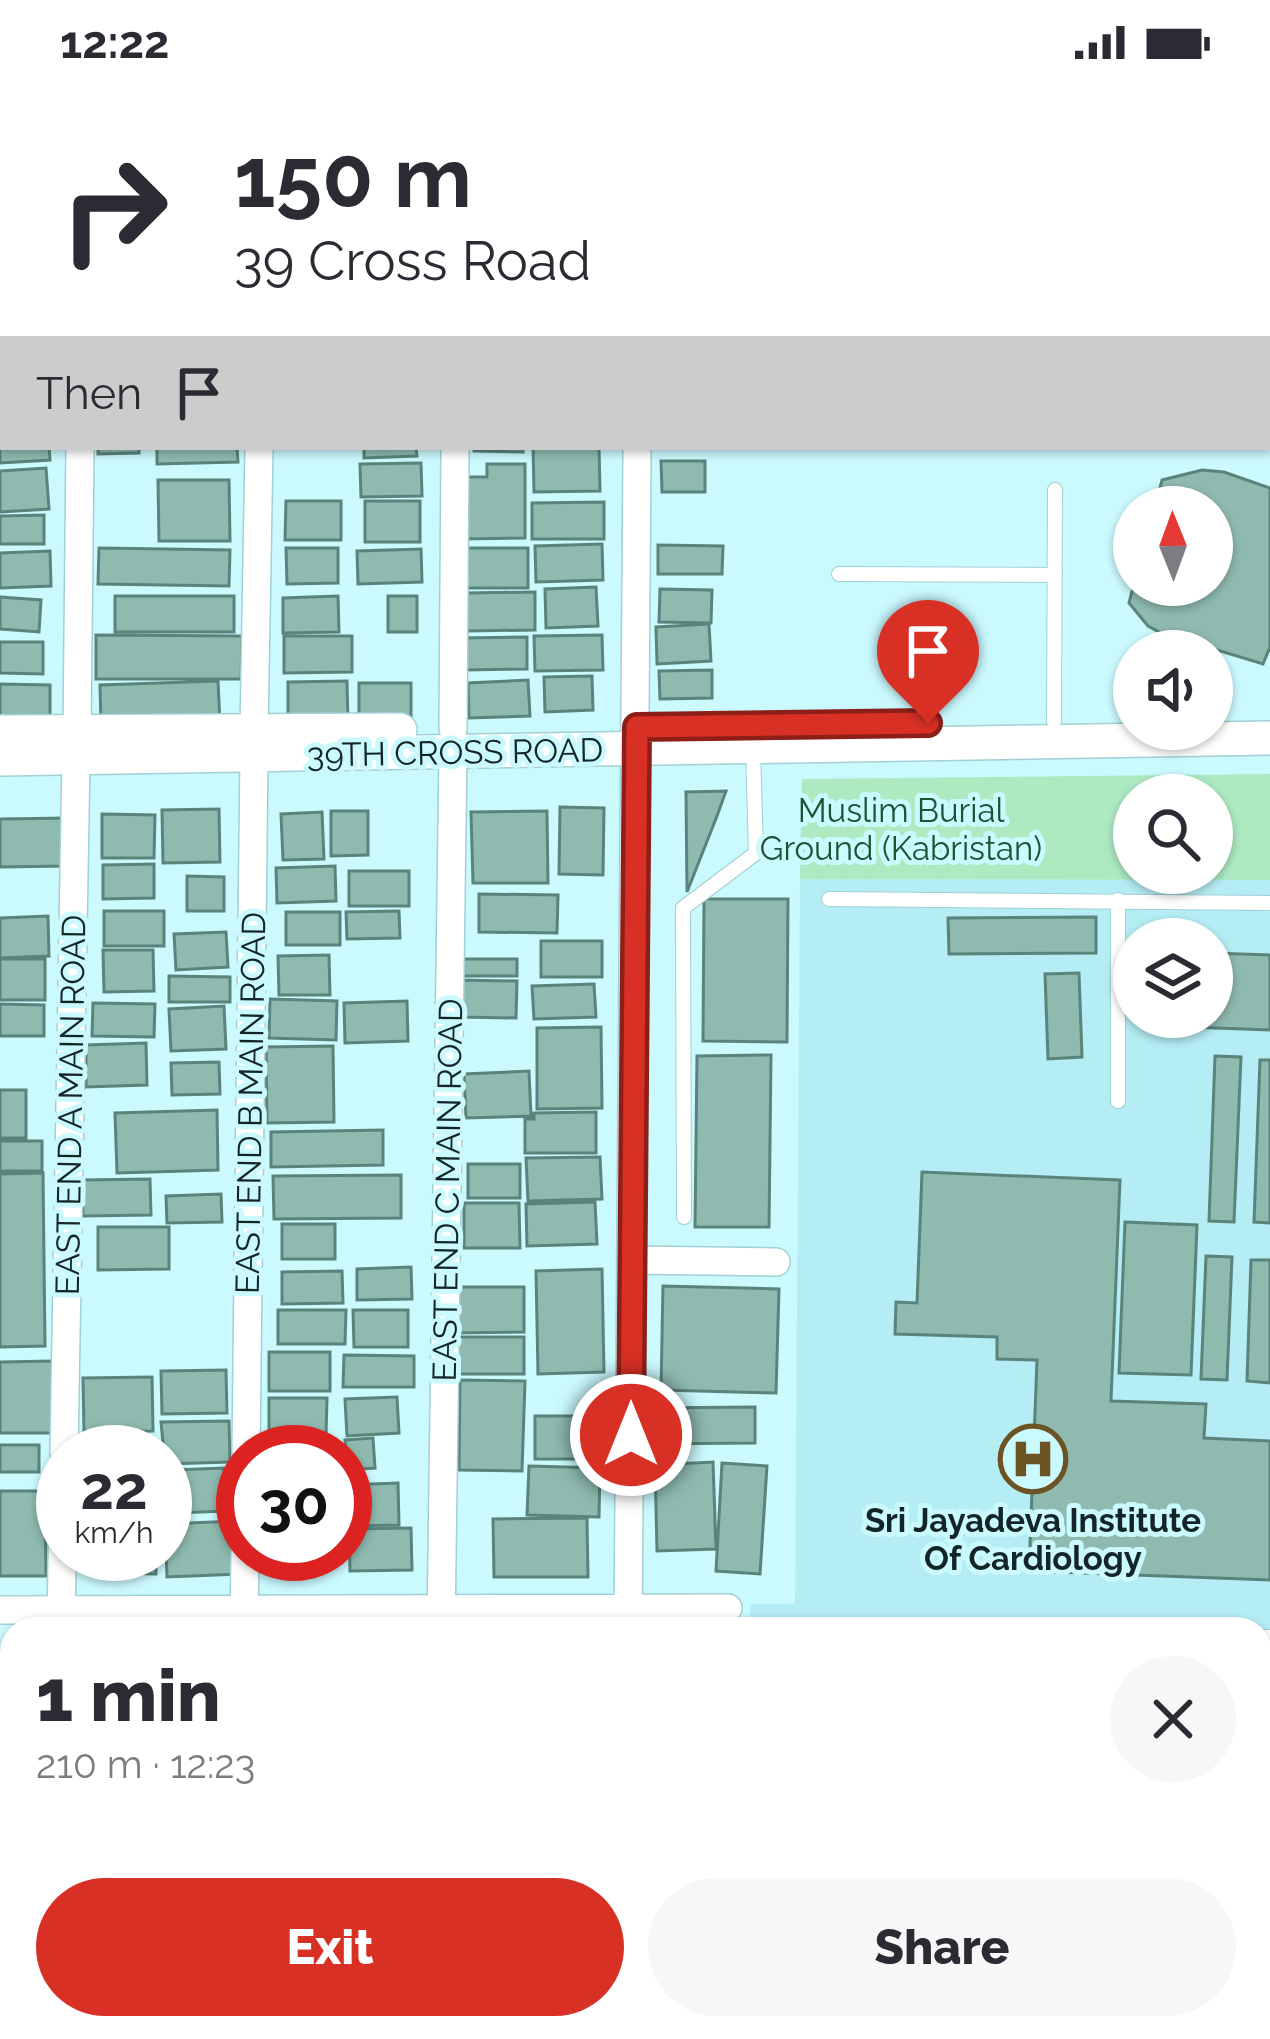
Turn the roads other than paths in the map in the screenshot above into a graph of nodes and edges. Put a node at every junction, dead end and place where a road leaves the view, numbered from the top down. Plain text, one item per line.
1 (80, 450) edge
2 (259, 450) edge
3 (455, 450) edge
4 (637, 453) dead end
5 (1055, 490) dead end
6 (839, 574) dead end
7 (1055, 575) junction
8 (1270, 717) edge
9 (1233, 718) edge
10 (1113, 721) edge
11 (1032, 728) junction
12 (0, 732) edge
13 (636, 738) junction
14 (1270, 738) edge
15 (453, 740) junction
16 (254, 743) junction
17 (77, 745) junction
18 (753, 747) junction
19 (0, 759) edge
20 (829, 899) dead end
21 (1118, 900) junction
22 (1270, 903) edge
23 (1118, 1100) dead end
24 (684, 1217) dead end
25 (632, 1260) junction
26 (776, 1262) dead end
27 (64, 1425) edge
28 (246, 1425) edge
29 (62, 1581) edge
30 (245, 1581) edge
31 (728, 1608) dead end
32 (0, 1610) edge
33 (43, 1617) edge
34 (61, 1617) edge
35 (244, 1617) edge
36 (441, 1617) edge
37 (629, 1617) edge
38 (647, 1617) edge

1 - 17 street, EAST END A MAIN ROAD
2 - 16 street, EAST END B MAIN ROAD
3 - 15 street, EAST END C MAIN ROAD
4 - 13 street
5 - 7 lane
6 - 7 lane
7 - 11 lane
8 - 9 street
10 - 11 street
11 - 13 street
11 - 14 street, 39TH CROSS ROAD
11 - 18 street, 39TH CROSS ROAD
12 - 17 street
13 - 15 street
13 - 18 street, 39TH CROSS ROAD
13 - 25 street
15 - 16 street
15 - 36 street, EAST END C MAIN ROAD
16 - 17 street
16 - 28 street, EAST END B MAIN ROAD
17 - 19 street
17 - 27 street, EAST END A MAIN ROAD
18 - 24 lane
20 - 21 lane
21 - 22 lane
21 - 23 lane
25 - 26 street
25 - 37 street
29 - 34 street
30 - 35 street
31 - 38 street
32 - 33 street

